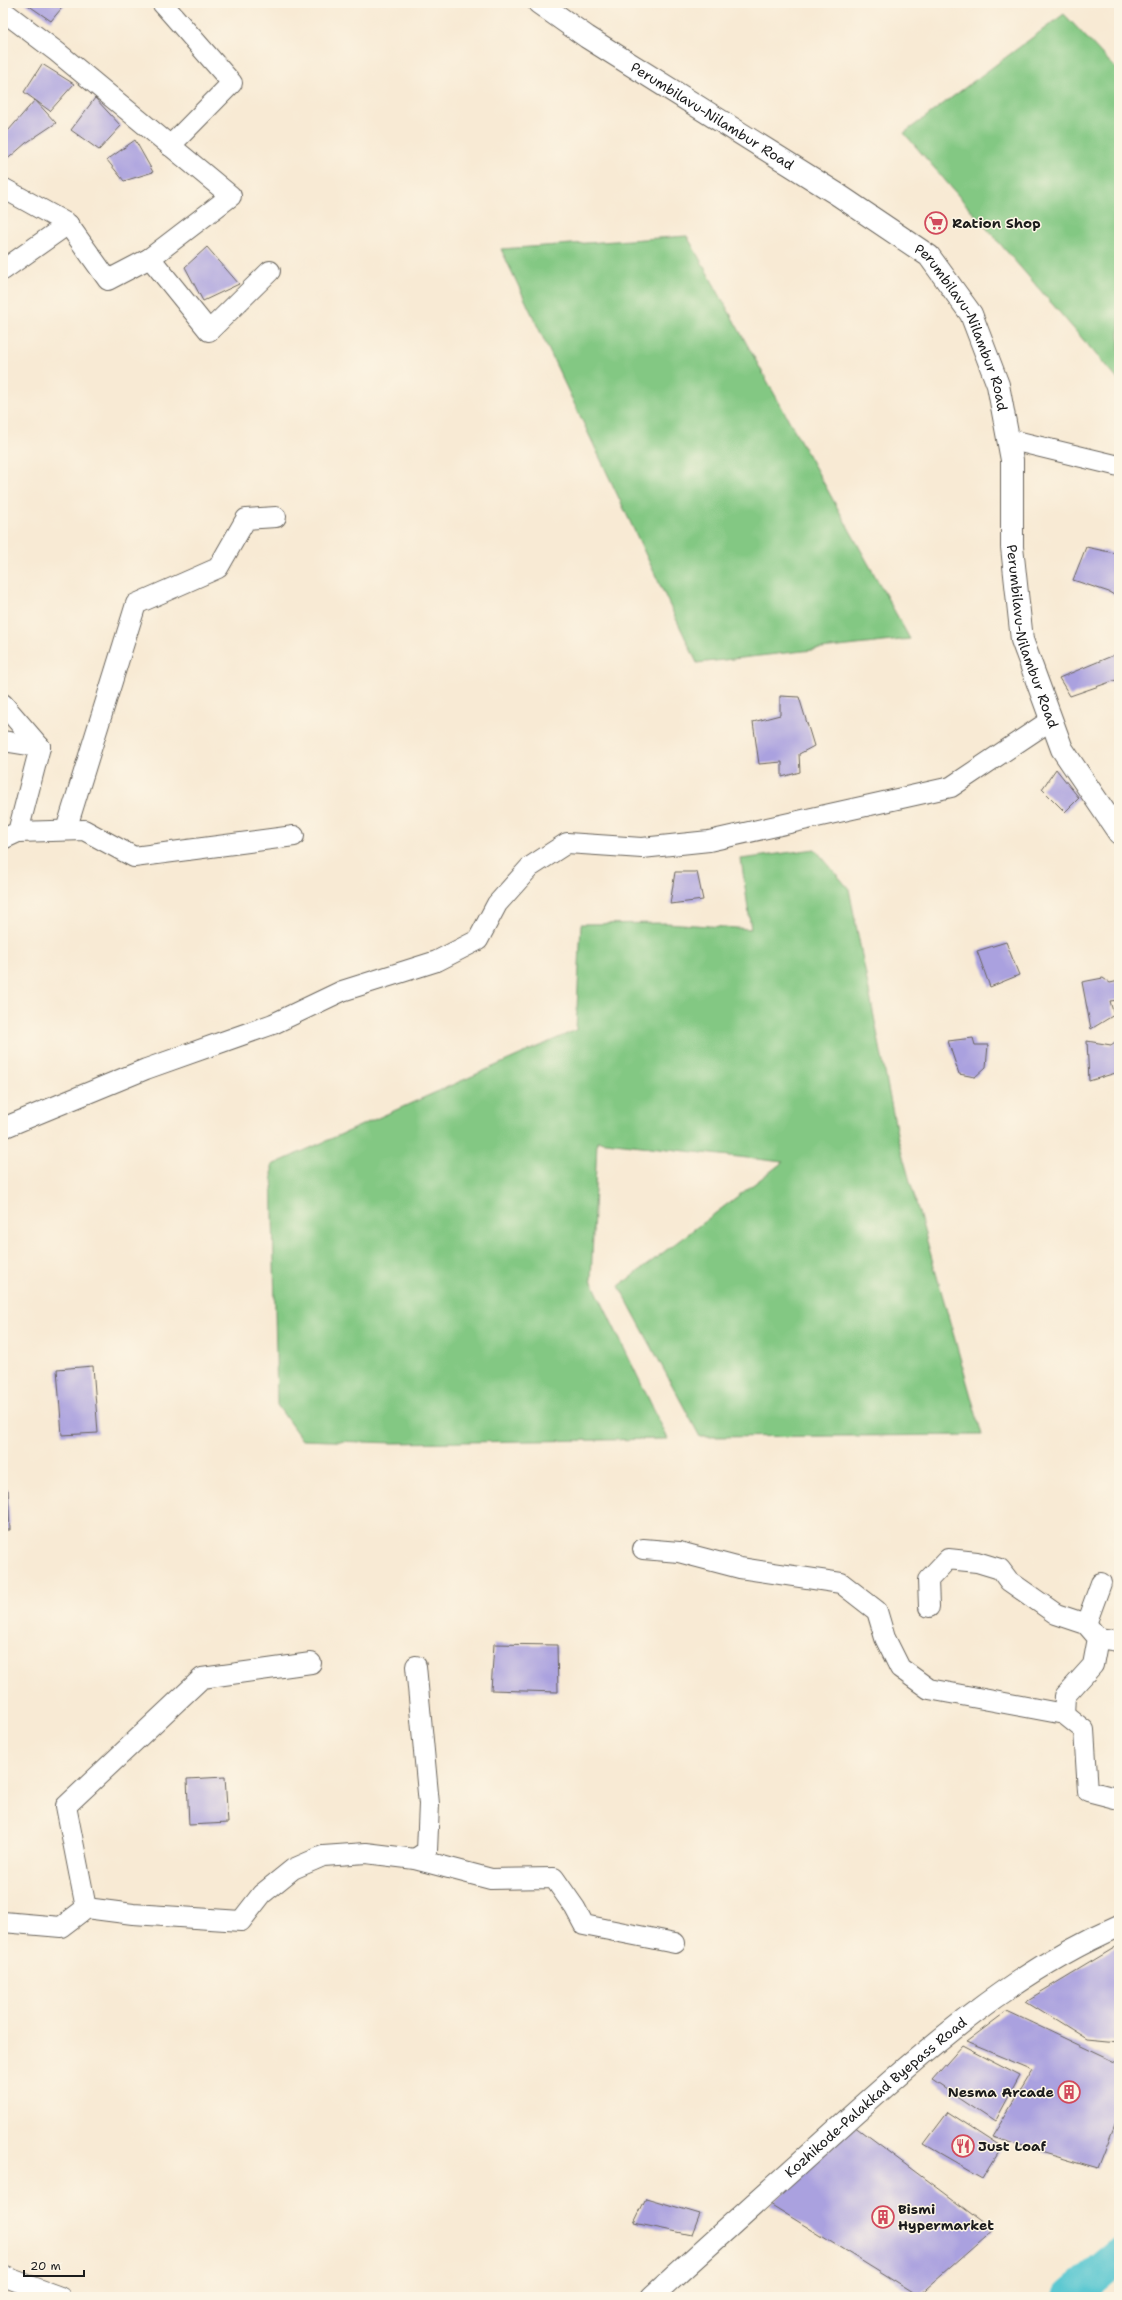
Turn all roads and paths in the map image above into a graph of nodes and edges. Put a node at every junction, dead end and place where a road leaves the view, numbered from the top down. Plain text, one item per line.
1 (162, 3) edge
2 (539, 3) edge
3 (3, 11) edge
4 (170, 146) junction
5 (3, 188) edge
6 (68, 224) junction
7 (150, 258) junction
8 (3, 270) edge
9 (270, 271) dead end
10 (1008, 439) junction
11 (1119, 466) edge
12 (276, 517) dead end
13 (3, 704) edge
14 (1051, 720) junction
15 (3, 741) edge
16 (40, 748) junction
17 (66, 830) junction
18 (1119, 833) edge
19 (10, 835) edge
20 (294, 836) dead end
21 (3, 1128) edge
22 (643, 1549) dead end
23 (1101, 1583) dead end
24 (929, 1607) dead end
25 (1092, 1631) junction
26 (1119, 1642) edge
27 (311, 1664) dead end
28 (416, 1666) dead end
29 (1064, 1714) junction
30 (1119, 1799) edge
31 (415, 1859) junction
32 (86, 1908) junction
33 (3, 1922) edge
34 (1119, 1926) edge
35 (675, 1942) dead end
36 (3, 2276) edge
37 (60, 2297) edge
38 (652, 2297) edge

1 - 4 street
2 - 10 main road, Perumbilavu-Nilambur Road
3 - 4 street
4 - 7 street
5 - 6 street
6 - 7 street
6 - 8 street
7 - 9 street
10 - 11 street
10 - 14 main road, Perumbilavu-Nilambur Road
12 - 17 street
13 - 16 street
14 - 18 main road, Perumbilavu-Nilambur Road
14 - 21 street
15 - 16 street
16 - 19 street
17 - 19 street
17 - 20 street
22 - 29 street
23 - 25 street
24 - 25 street
25 - 26 street
25 - 29 street
27 - 32 street
28 - 31 street
29 - 30 street
31 - 32 street
31 - 35 street
32 - 33 street
34 - 38 main road, Kozhikode-Palakkad Byepass Road
36 - 37 street

